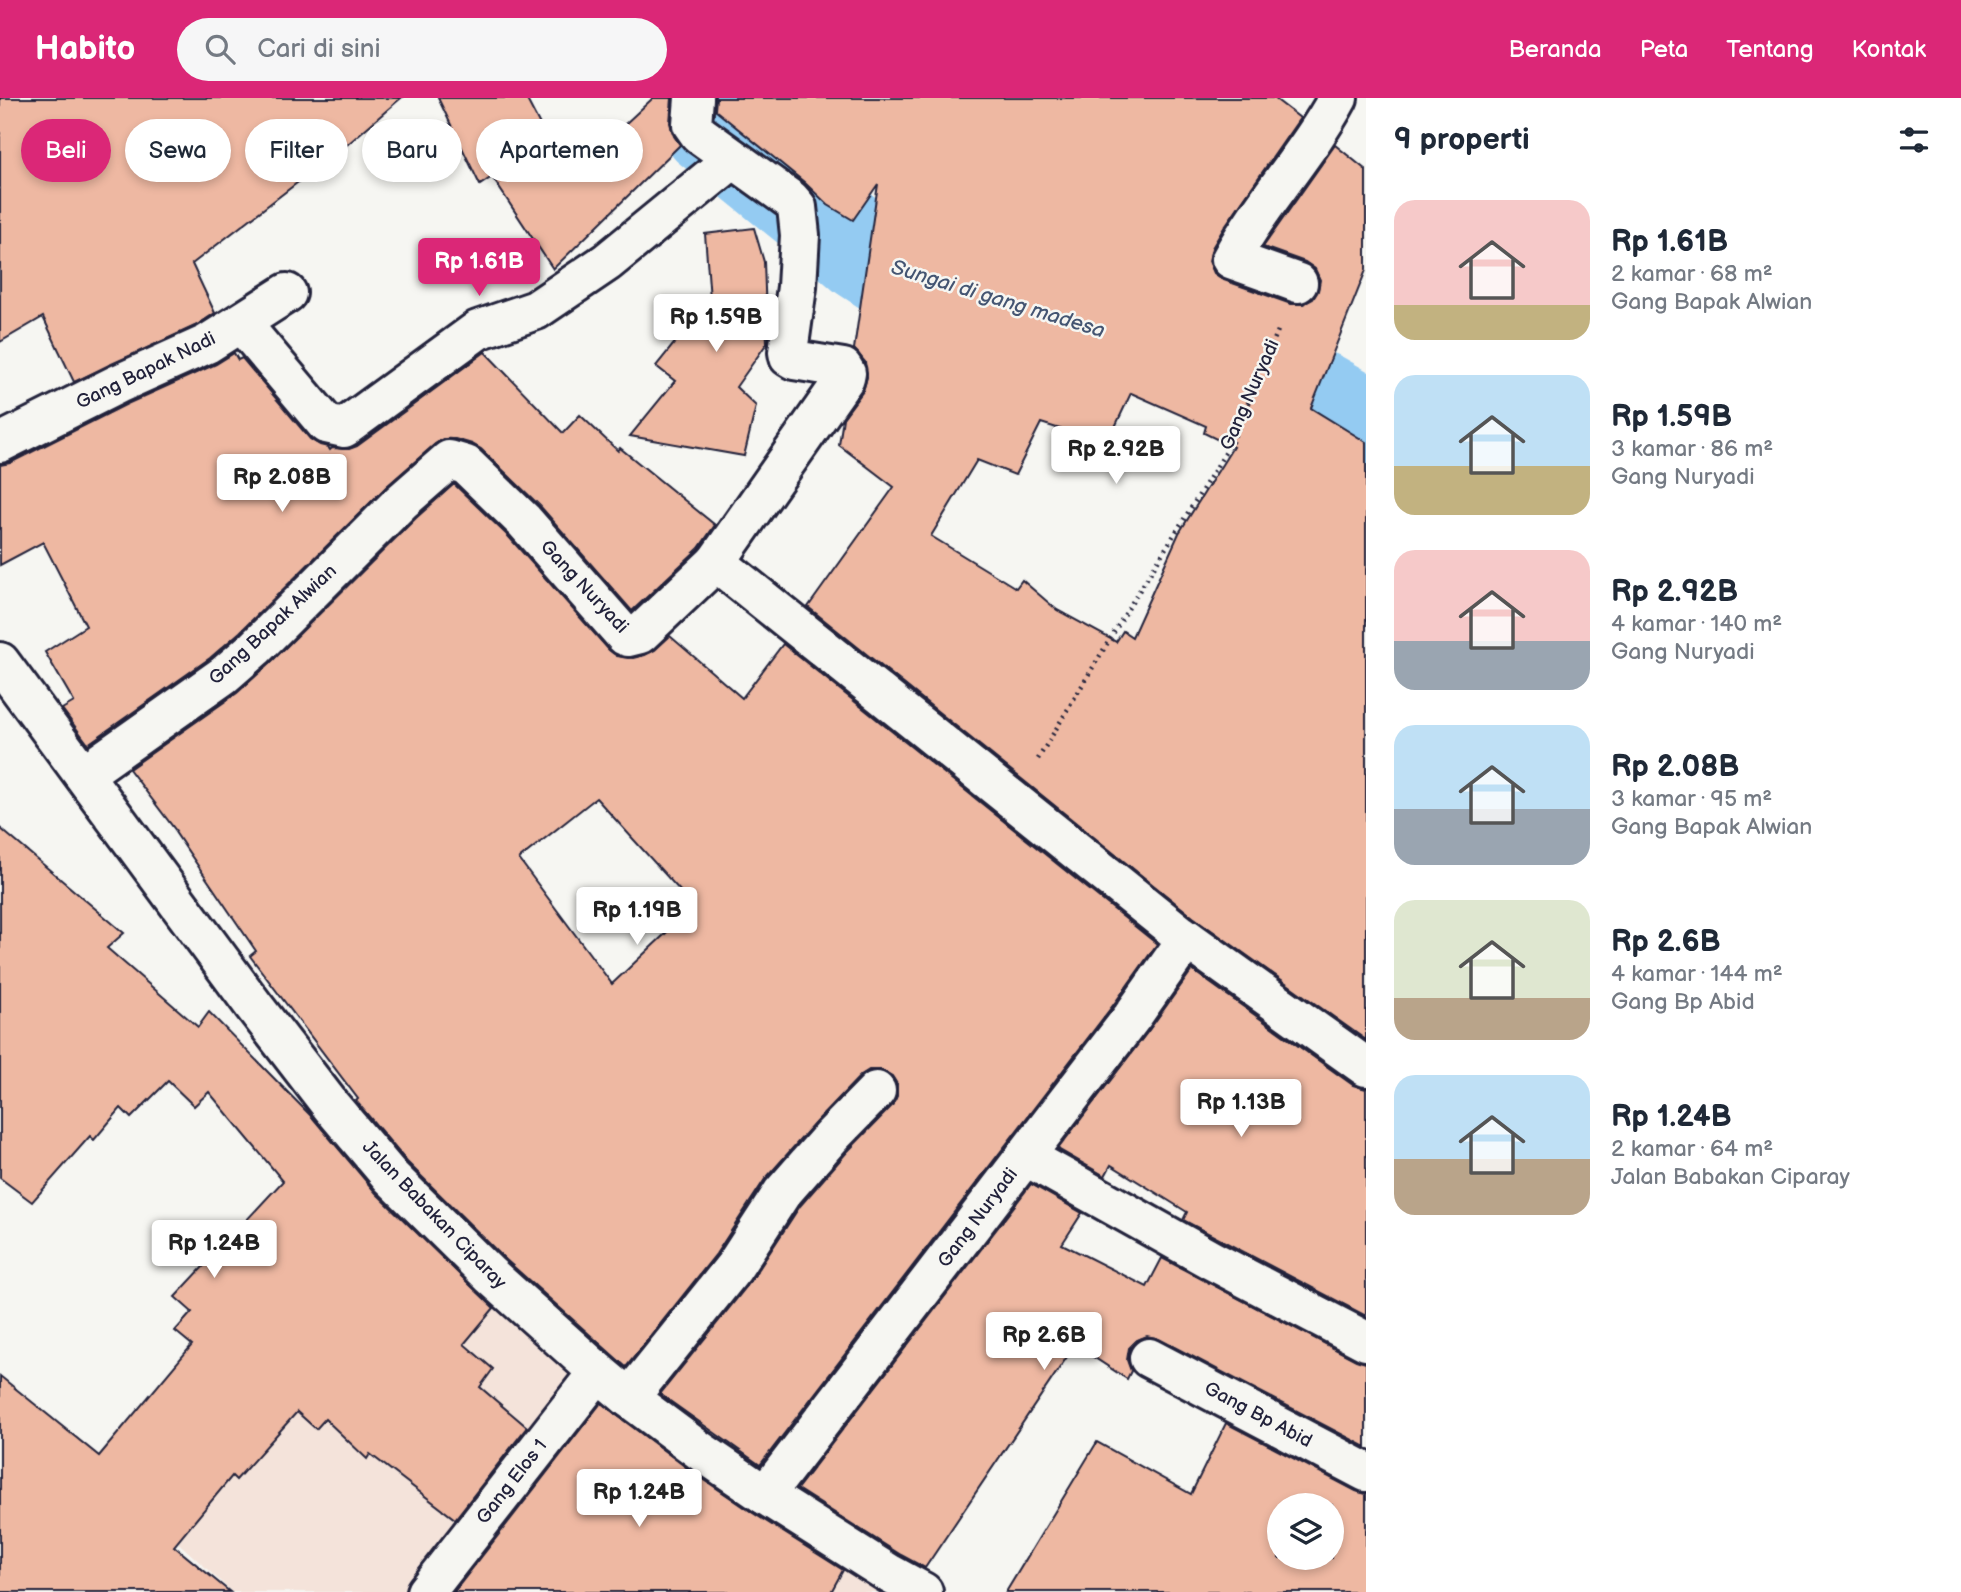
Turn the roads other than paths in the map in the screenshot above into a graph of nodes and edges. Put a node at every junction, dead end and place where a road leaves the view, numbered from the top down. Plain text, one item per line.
1 (1338, 98) edge
2 (693, 111) edge
3 (733, 159) junction
4 (1298, 283) road end
5 (287, 293) dead end
6 (241, 323) junction
7 (0, 443) edge
8 (449, 460) joint
9 (716, 562) junction
10 (0, 662) edge
11 (84, 774) junction
12 (1187, 939) junction
13 (1366, 1067) edge
14 (876, 1091) dead end
15 (1025, 1156) junction
16 (1366, 1341) edge
17 (1149, 1358) dead end
18 (598, 1372) junction
19 (629, 1398) junction
20 (1366, 1472) edge
21 (765, 1495) junction
22 (426, 1592) edge
23 (923, 1592) edge

1 - 4 street
2 - 3 street
3 - 6 street
3 - 9 street
5 - 6 street, Gang Bapak Nadi
6 - 7 street, Gang Bapak Nadi
8 - 9 street, Gang Nuryadi
8 - 11 street, Gang Bapak Alwian
9 - 12 street
10 - 11 street, Jalan Babakan Ciparay
11 - 18 street, Jalan Babakan Ciparay
12 - 13 street
12 - 15 street, Gang Nuryadi
14 - 19 street
15 - 16 street
15 - 21 street, Gang Nuryadi
17 - 20 street, Gang Bp Abid
18 - 19 street, Jalan Babakan Ciparay
18 - 22 street, Gang Elos 1
19 - 21 street, Jalan Babakan Ciparay
21 - 23 street, Jalan Babakan Ciparay

